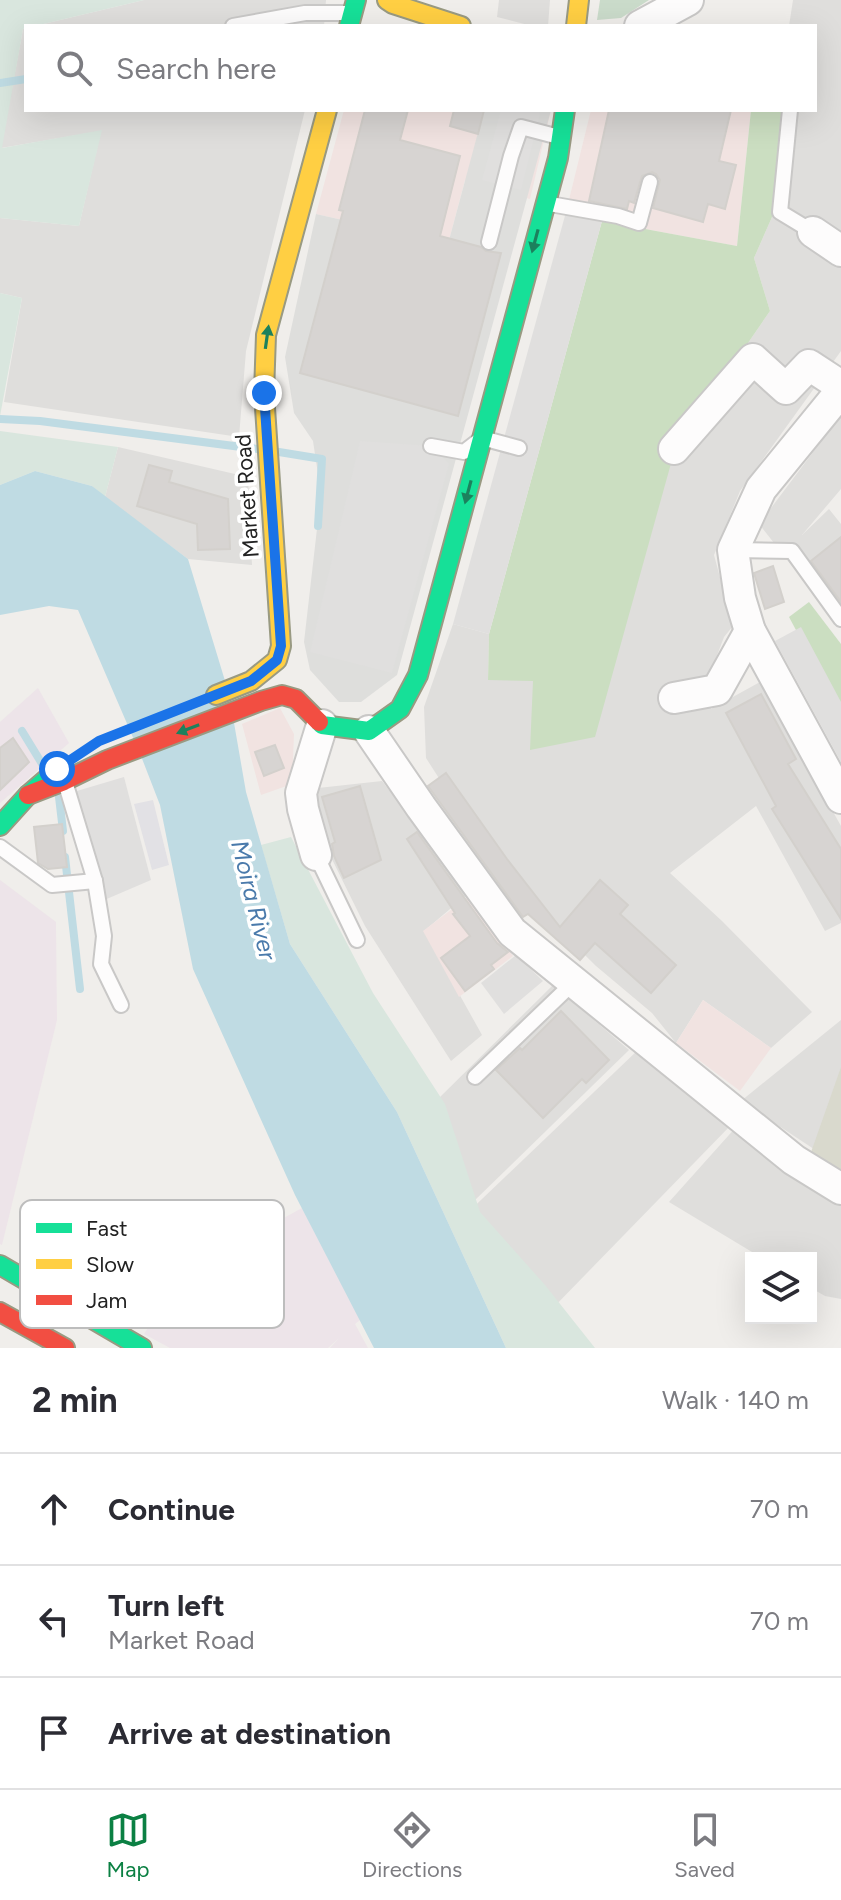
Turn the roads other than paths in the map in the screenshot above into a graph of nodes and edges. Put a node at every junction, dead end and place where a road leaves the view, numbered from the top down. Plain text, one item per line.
1 (387, 0) edge
2 (579, 0) edge
3 (688, 0) edge
4 (353, 13) edge
5 (244, 24) edge
6 (455, 24) edge
7 (576, 24) edge
8 (644, 24) edge
9 (326, 112) edge
10 (565, 112) edge
11 (790, 112) edge
12 (561, 137) junction
13 (650, 182) dead end
14 (545, 204) junction
15 (813, 232) joint
16 (489, 242) dead end
17 (841, 251) edge
18 (841, 389) edge
19 (482, 438) junction
20 (431, 446) dead end
21 (519, 448) dead end
22 (674, 449) dead end
23 (733, 550) junction
24 (841, 619) edge
25 (750, 631) junction
26 (281, 646) junction
27 (674, 698) dead end
28 (296, 699) junction
29 (196, 703) dead end
30 (322, 725) junction
31 (369, 731) junction
32 (89, 748) dead end
33 (64, 781) junction
34 (28, 795) junction
35 (841, 798) edge
36 (0, 826) edge
37 (0, 847) edge
38 (316, 855) joint
39 (95, 881) junction
40 (357, 940) dead end
41 (574, 982) junction
42 (121, 1005) dead end
43 (475, 1077) dead end
44 (841, 1189) edge
45 (0, 1265) edge
46 (20, 1277) edge
47 (0, 1312) edge
48 (20, 1323) edge
49 (29, 1328) edge
50 (108, 1328) edge
51 (65, 1348) edge
52 (142, 1348) edge

1 - 6 main road
2 - 7 main road
3 - 8 street
4 - 5 lane
26 -> 9 main road, Market Road
10 - 12 main road
11 - 15 lane
12 - 14 main road
12 - 16 lane
13 - 14 lane
14 -> 19 main road
15 - 17 street
18 - 22 street
18 - 23 street
19 - 20 lane
19 - 21 lane
19 -> 31 main road
23 - 24 lane
23 - 25 street
25 - 27 street
25 - 35 street
26 - 28 main road, Market Road
26 - 29 main road
28 - 30 main road
28 -> 33 main road
30 - 31 main road
30 - 38 street
31 - 41 street
32 - 34 main road
33 - 34 main road
33 - 39 lane
34 - 36 main road
37 - 39 lane
38 - 40 lane
39 - 42 lane
41 - 43 lane
41 - 44 street
45 - 46 main road
47 - 48 main road
49 - 51 main road
50 - 52 main road

